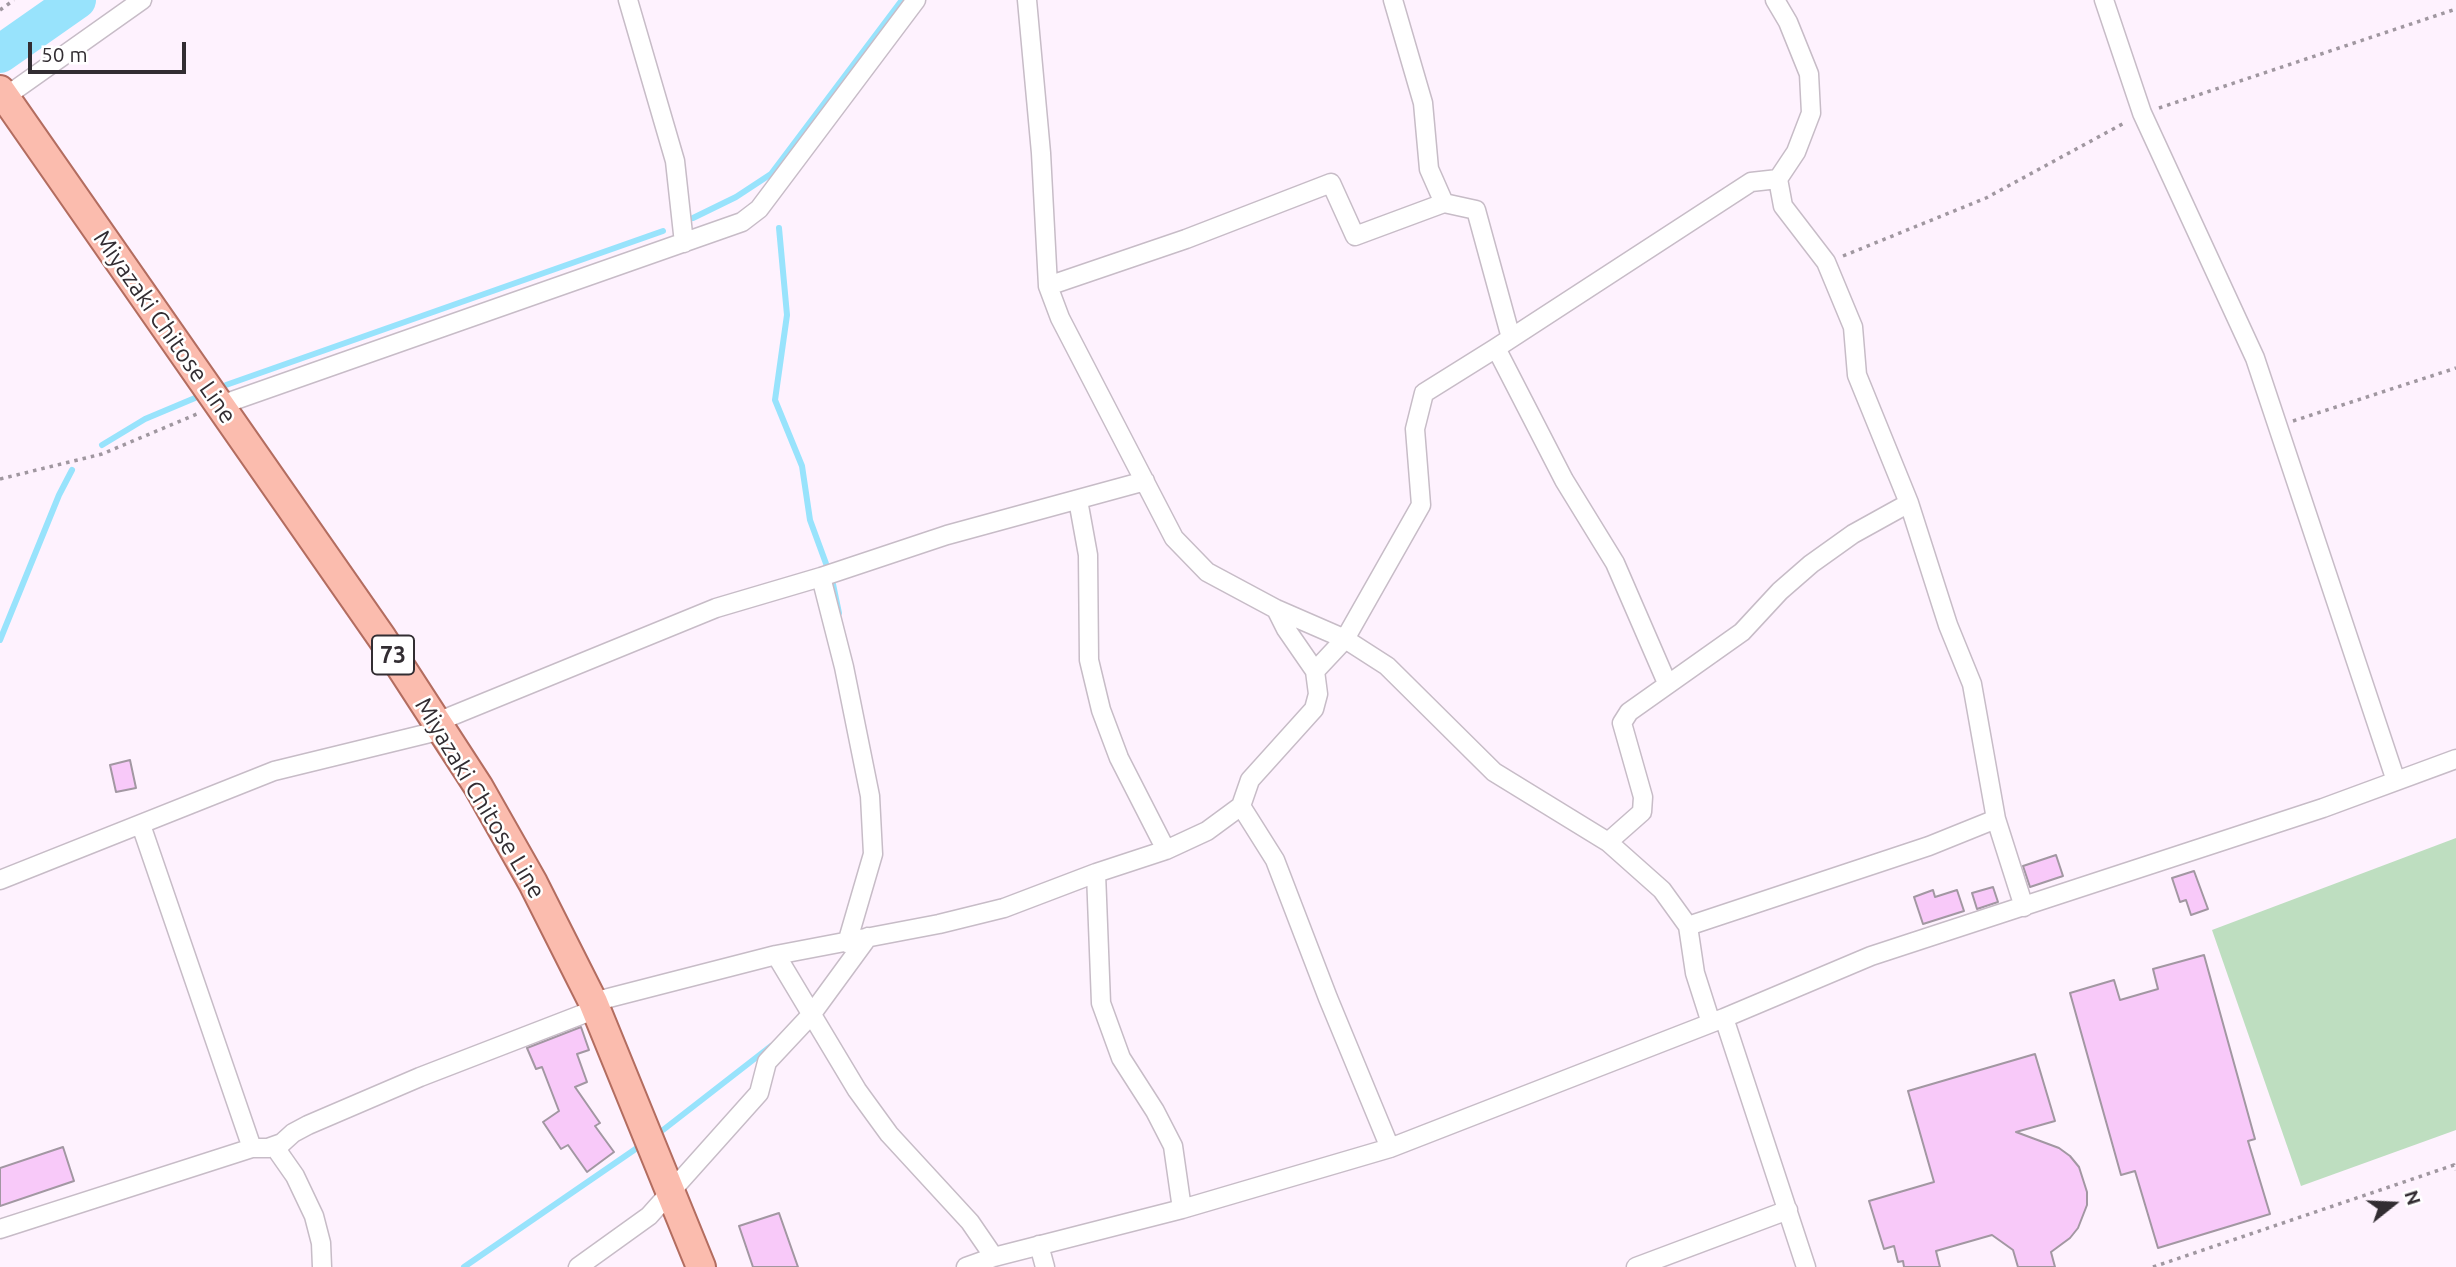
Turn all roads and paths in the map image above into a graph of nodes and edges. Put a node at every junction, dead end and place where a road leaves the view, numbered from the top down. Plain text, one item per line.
1 (14, 0) edge
2 (142, 0) edge
3 (628, 0) edge
4 (916, 0) edge
5 (1027, 0) edge
6 (1393, 0) edge
7 (1774, 0) edge
8 (2104, 0) edge
9 (0, 10) edge
10 (2, 93) edge
11 (1778, 180) junction
12 (1444, 204) junction
13 (684, 243) junction
14 (1048, 286) junction
15 (1504, 343) junction
16 (2456, 368) edge
17 (218, 406) junction
18 (2278, 426) junction
19 (0, 479) edge
20 (1146, 481) junction
21 (1078, 500) junction
22 (1909, 503) junction
23 (821, 577) junction
24 (1276, 609) junction
25 (1345, 639) junction
26 (1315, 671) junction
27 (1667, 683) junction
28 (440, 726) junction
29 (2456, 760) edge
30 (2396, 781) junction
31 (1241, 806) junction
32 (1996, 819) junction
33 (141, 825) junction
34 (1608, 842) junction
35 (1166, 850) junction
36 (1096, 873) junction
37 (0, 880) edge
38 (2024, 907) junction
39 (1688, 926) junction
40 (868, 937) junction
41 (847, 943) junction
42 (776, 955) junction
43 (595, 1005) junction
44 (811, 1015) junction
45 (1717, 1020) junction
46 (274, 1146) junction
47 (1390, 1147) junction
48 (252, 1148) junction
49 (2456, 1170) edge
50 (670, 1191) junction
51 (1182, 1209) junction
52 (1788, 1210) junction
53 (0, 1228) edge
54 (1038, 1245) junction
55 (994, 1257) junction
56 (322, 1267) edge
57 (579, 1267) edge
58 (701, 1267) edge
59 (966, 1267) edge
60 (1045, 1267) edge
61 (1636, 1267) edge
62 (1805, 1267) edge
63 (2153, 1267) edge

1 - 9 path
2 - 10 street
3 - 13 street
4 - 13 street
5 - 14 street
6 - 12 street
7 - 11 street
8 - 18 street
10 - 17 main road, Miyazaki Chitose Line / 73
11 - 15 street
11 - 22 street
12 - 14 street
12 - 15 street
13 - 17 street
14 - 20 street
15 - 25 street
15 - 27 street
16 - 18 path
17 - 19 path
17 - 28 main road, Miyazaki Chitose Line / 73
18 - 30 street
20 - 21 street
20 - 24 street
21 - 23 street
21 - 35 street
22 - 27 street
22 - 32 street
23 - 28 street
23 - 41 street
24 - 25 street
24 - 26 street
25 - 26 street
25 - 34 street
26 - 31 street
27 - 34 street
28 - 33 street
28 - 43 main road, Miyazaki Chitose Line / 73
29 - 30 street
30 - 38 street
31 - 35 street
31 - 47 street
32 - 38 street
32 - 39 street
33 - 37 street
33 - 48 street
34 - 39 street
35 - 36 street
36 - 40 street
36 - 51 street
38 - 45 street
39 - 45 street
40 - 41 street
40 - 44 street
41 - 42 street
42 - 43 street
42 - 44 street
43 - 46 street
43 - 50 main road, Miyazaki Chitose Line / 73
44 - 50 street
44 - 55 street
45 - 47 street
45 - 52 street
46 - 48 street
46 - 56 street
47 - 51 street
48 - 53 street
49 - 63 path
50 - 57 street
50 - 58 main road, Miyazaki Chitose Line / 73
51 - 54 street
52 - 61 street
52 - 62 street
54 - 55 street
54 - 60 street
55 - 59 street

